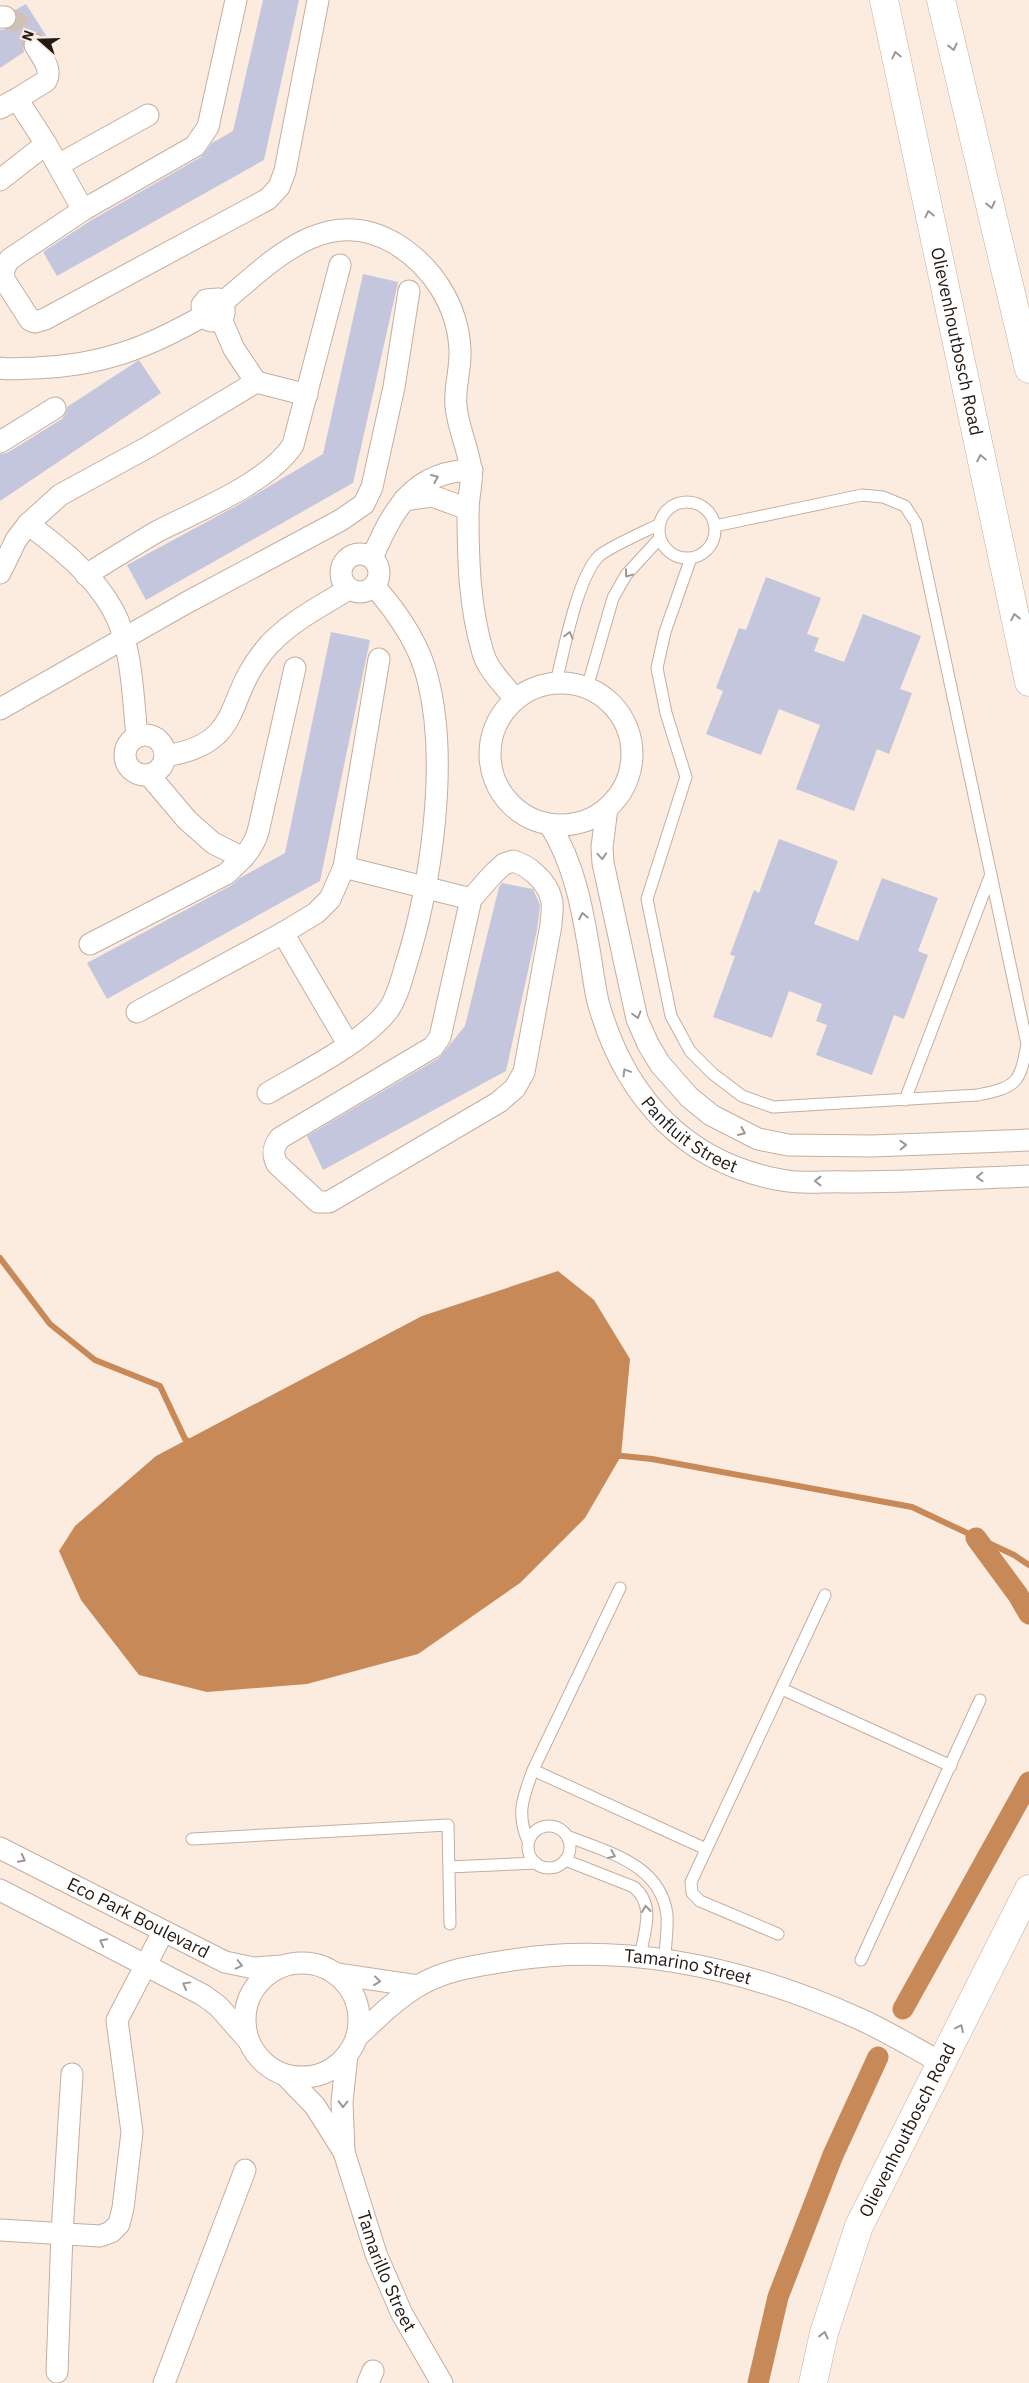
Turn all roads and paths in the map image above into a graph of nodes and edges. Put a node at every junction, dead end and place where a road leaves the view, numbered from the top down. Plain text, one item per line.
1 (236, 0) edge
2 (318, 0) edge
3 (884, 0) edge
4 (941, 0) edge
5 (34, 45) tunnel mouth
6 (8, 104) edge
7 (148, 115) dead end
8 (46, 144) junction
9 (58, 165) junction
10 (0, 180) edge
11 (83, 210) junction
12 (340, 265) dead end
13 (409, 291) dead end
14 (215, 312) junction
15 (0, 368) edge
16 (1029, 369) edge
17 (256, 382) junction
18 (307, 395) junction
19 (55, 408) dead end
20 (0, 442) edge
21 (472, 470) junction
22 (404, 500) junction
23 (468, 509) junction
24 (28, 524) junction
25 (660, 524) junction
26 (715, 526) junction
27 (660, 538) junction
28 (372, 558) junction
29 (691, 558) junction
30 (0, 573) edge
31 (86, 575) junction
32 (374, 586) junction
33 (349, 589) junction
34 (124, 638) junction
35 (379, 659) dead end
36 (295, 668) dead end
37 (556, 682) junction
38 (1029, 682) edge
39 (586, 688) junction
40 (515, 699) junction
41 (0, 709) edge
42 (137, 737) junction
43 (164, 756) junction
44 (149, 775) junction
45 (608, 808) junction
46 (550, 825) junction
47 (243, 858) junction
48 (344, 867) junction
49 (990, 874) junction
50 (424, 888) junction
51 (471, 899) junction
52 (283, 933) junction
53 (90, 944) dead end
54 (137, 1012) dead end
55 (348, 1044) junction
56 (268, 1093) dead end
57 (905, 1100) junction
58 (1029, 1140) edge
59 (1029, 1176) edge
60 (620, 1588) dead end
61 (825, 1595) dead end
62 (782, 1689) junction
63 (980, 1700) dead end
64 (951, 1766) junction
65 (533, 1770) junction
66 (567, 1836) junction
67 (192, 1839) dead end
68 (528, 1841) junction
69 (0, 1848) edge
70 (706, 1849) junction
71 (566, 1860) junction
72 (536, 1863) junction
73 (449, 1867) junction
74 (1029, 1889) edge
75 (0, 1890) edge
76 (450, 1924) dead end
77 (162, 1932) junction
78 (778, 1934) dead end
79 (640, 1957) junction
80 (861, 1960) dead end
81 (665, 1961) junction
82 (147, 1965) junction
83 (283, 1966) junction
84 (337, 1974) junction
85 (418, 1986) junction
86 (248, 2040) junction
87 (352, 2046) junction
88 (942, 2063) junction
89 (72, 2074) dead end
90 (286, 2076) junction
91 (344, 2152) junction
92 (245, 2170) dead end
93 (0, 2230) edge
94 (62, 2233) junction
95 (57, 2372) dead end
96 (164, 2383) edge
97 (442, 2383) edge
98 (813, 2383) edge

1 - 11 street
2 - 11 street
38 -> 3 main road, Olievenhoutbosch Road
4 -> 16 main road
5 - 6 street
6 - 8 street
7 - 9 street
8 - 9 street
8 - 10 street
9 - 11 street
12 - 18 street
13 - 34 street
14 - 15 street
14 - 17 street
14 - 21 street
17 - 18 street
17 - 24 street
18 - 31 street
19 - 20 street
22 -> 21 street
21 - 23 street
22 - 23 street
22 - 28 street
23 - 40 street
24 - 30 street
24 - 31 street
25 - 26 lane
25 - 27 lane
37 -> 25 lane
26 - 29 lane
26 - 49 lane
27 - 29 lane
27 -> 39 lane
28 - 32 street
28 - 33 street
29 - 57 lane
31 - 34 street
32 - 33 street
32 - 50 street
33 - 43 street
34 - 41 street
34 - 42 street
35 - 48 street
36 - 47 street
37 - 39 street, Panfluit Street
37 - 40 street, Panfluit Street
39 - 45 street, Panfluit Street
40 - 46 street, Panfluit Street
42 - 43 street
42 - 44 street
43 - 44 street
44 - 47 street
45 - 46 street, Panfluit Street
45 -> 58 street, Panfluit Street
59 -> 46 street, Panfluit Street
47 - 53 street
48 - 50 street
48 - 52 street
49 - 57 lane
49 - 57 lane
50 - 51 street
50 - 55 street
51 - 51 street
52 - 54 street
52 - 55 street
55 - 56 street
60 - 65 lane
61 - 62 lane
62 - 64 lane
62 - 70 lane
63 - 64 lane
64 - 80 lane
65 - 68 lane
65 - 70 lane
66 - 68 lane
66 - 71 lane
66 -> 81 lane
67 - 73 lane
68 - 72 lane
69 -> 77 street, Eco Park Boulevard
70 - 78 lane
71 - 72 lane
79 -> 71 lane
72 - 73 lane
73 - 76 lane
88 -> 74 main road, Olievenhoutbosch Road
82 -> 75 street, Eco Park Boulevard
77 - 82 street
77 -> 83 street, Eco Park Boulevard
79 - 81 street, Tamarino Street
79 - 85 street, Tamarino Street
81 - 88 street, Tamarino Street
86 -> 82 street, Eco Park Boulevard
82 - 94 street
83 - 84 street
83 - 86 street
84 -> 85 street
84 - 87 street
85 - 87 street, Tamarino Street
86 - 90 street
87 - 90 street
87 -> 91 street, Tamarillo Street
98 -> 88 main road, Olievenhoutbosch Road
89 - 94 street
90 - 91 street, Tamarillo Street
91 - 97 street, Tamarillo Street
92 - 96 street
93 - 94 street
94 - 95 street

